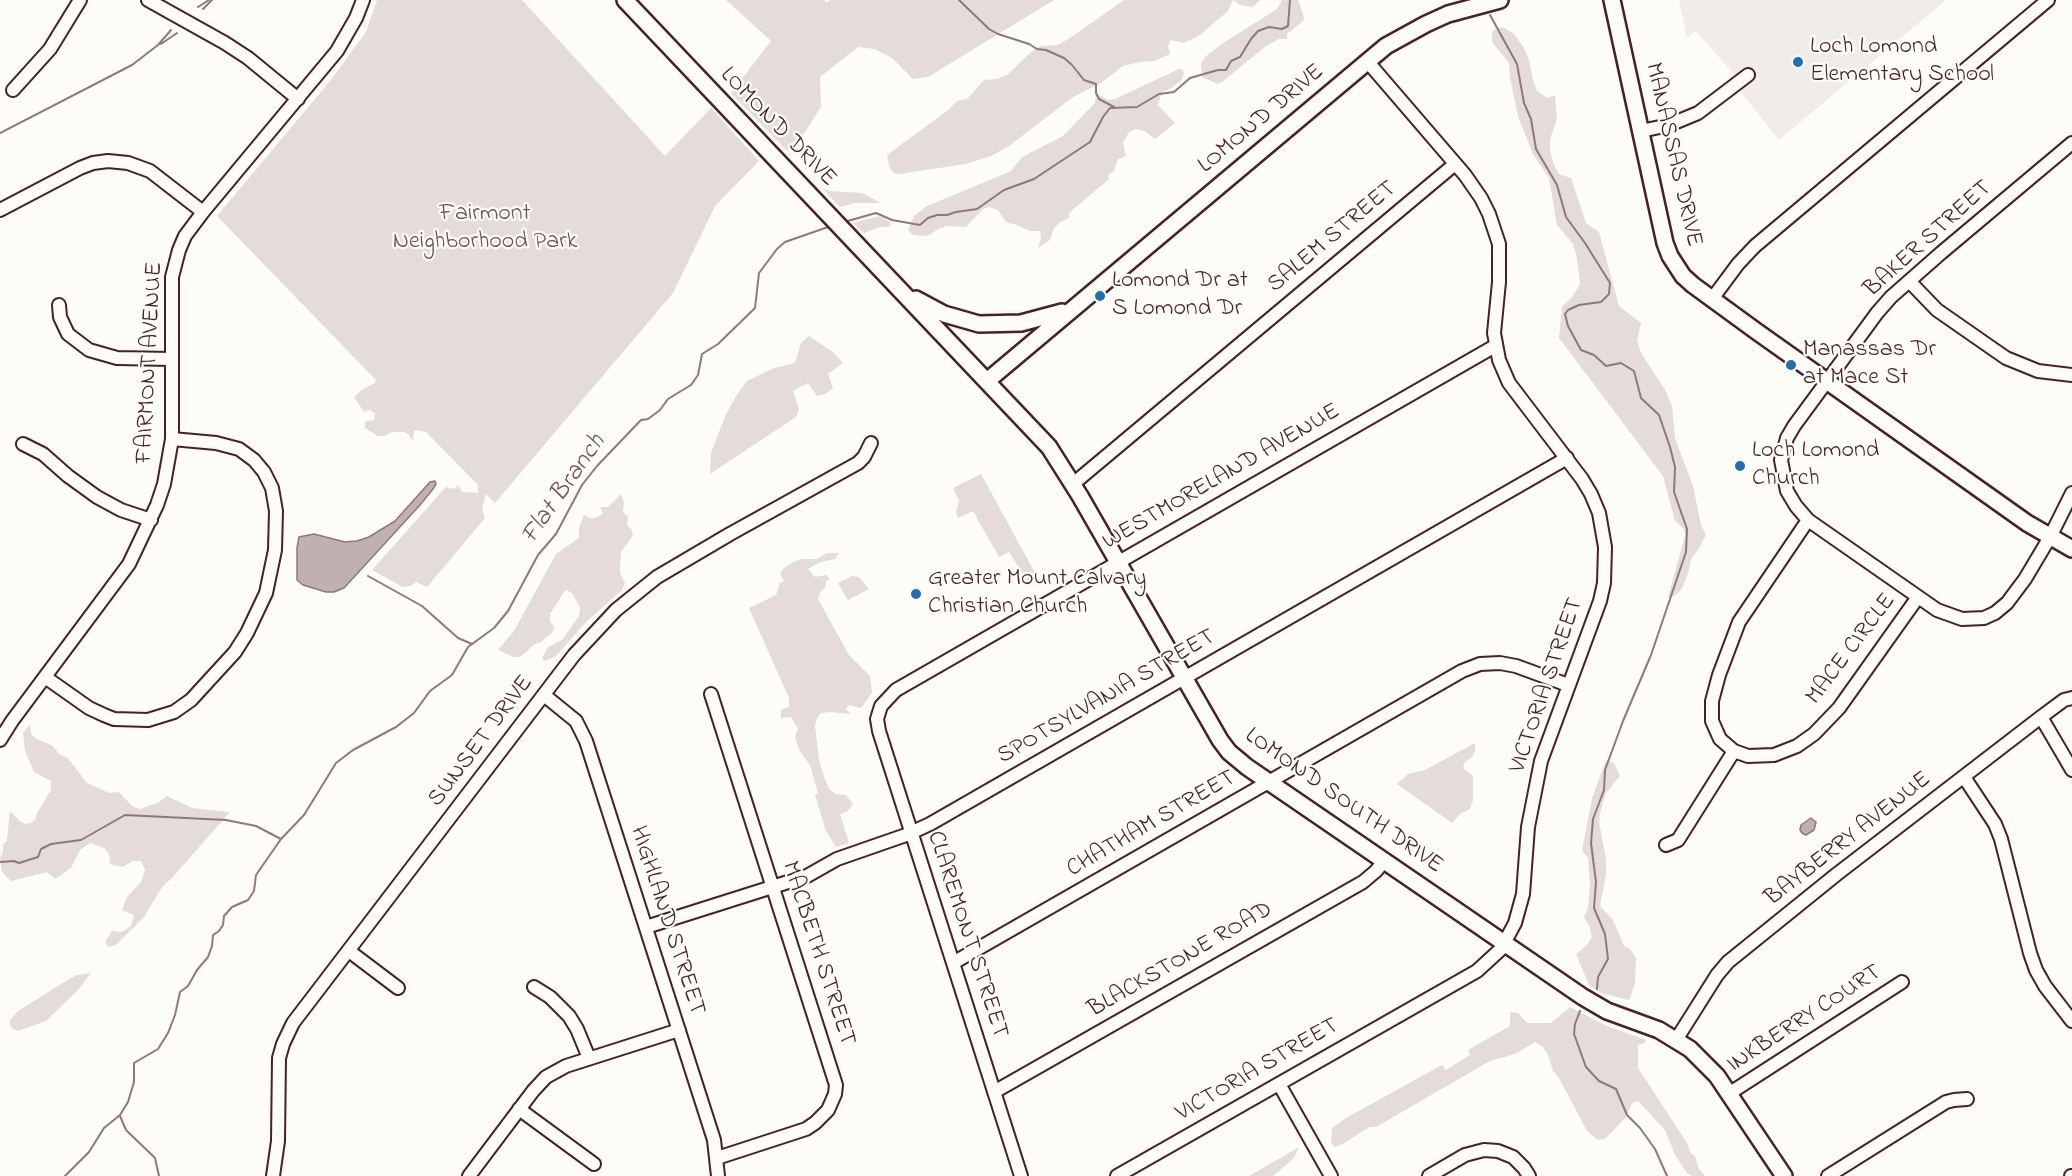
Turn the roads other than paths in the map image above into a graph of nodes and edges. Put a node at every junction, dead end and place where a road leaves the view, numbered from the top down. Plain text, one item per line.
1 (80, 0) edge
2 (148, 0) edge
3 (363, 0) edge
4 (625, 0) edge
5 (1500, 0) edge
6 (1612, 0) edge
7 (2048, 0) edge
8 (1367, 61) junction
9 (1748, 75) dead end
10 (13, 90) dead end
11 (298, 99) junction
12 (1641, 131) junction
13 (2072, 143) edge
14 (1455, 164) junction
15 (0, 210) edge
16 (203, 212) junction
17 (1909, 281) junction
18 (897, 286) junction
19 (1712, 299) junction
20 (59, 305) dead end
21 (1074, 308) junction
22 (1496, 345) junction
23 (171, 359) junction
24 (2072, 375) edge
25 (987, 381) junction
26 (1827, 381) junction
27 (171, 439) junction
28 (871, 443) dead end
29 (23, 444) dead end
30 (1567, 458) junction
31 (1073, 484) junction
32 (2072, 493) edge
33 (151, 520) junction
34 (1808, 520) junction
35 (2050, 537) junction
36 (2072, 549) edge
37 (1118, 562) junction
38 (1918, 597) junction
39 (45, 677) junction
40 (1184, 678) junction
41 (1568, 685) junction
42 (711, 694) dead end
43 (544, 695) junction
44 (2072, 698) edge
45 (881, 706) joint
46 (2041, 717) junction
47 (1, 734) edge
48 (1734, 751) junction
49 (2072, 770) edge
50 (1964, 777) junction
51 (1269, 782) junction
52 (912, 833) junction
53 (1666, 845) dead end
54 (1384, 861) junction
55 (773, 886) junction
56 (646, 927) junction
57 (1505, 943) junction
58 (349, 951) junction
59 (953, 963) junction
60 (1902, 982) dead end
61 (534, 987) dead end
62 (398, 988) dead end
63 (2072, 1022) edge
64 (679, 1030) junction
65 (1677, 1040) junction
66 (589, 1058) junction
67 (1279, 1084) junction
68 (994, 1092) junction
69 (1730, 1094) junction
70 (1967, 1099) dead end
71 (519, 1108) junction
72 (717, 1158) junction
73 (594, 1164) dead end
74 (273, 1176) edge
75 (469, 1176) edge
76 (718, 1176) edge
77 (1021, 1176) edge
78 (1117, 1176) edge
79 (1331, 1176) edge
80 (1429, 1176) edge
81 (1529, 1176) edge
82 (1784, 1176) edge
83 (1828, 1176) edge

1 - 10 street
2 - 11 street
3 - 11 street, FAIRMONT AVENUE
4 - 18 main road, LOMOND DRIVE
5 - 8 main road, LOMOND DRIVE
6 - 12 main road, MANASSAS DRIVE
7 - 19 street
8 - 14 street, VICTORIA STREET
8 - 21 main road, LOMOND DRIVE
9 - 12 street
11 - 16 street, FAIRMONT AVENUE
12 - 19 main road, MANASSAS DRIVE
13 - 17 street, BAKER STREET
14 - 22 street, VICTORIA STREET
14 - 31 street, SALEM STREET
15 - 16 street
16 - 23 street, FAIRMONT AVENUE
17 - 24 street
17 - 26 street, BAKER STREET
18 - 21 main road, LOMOND DRIVE
18 - 25 main road, LOMOND DRIVE
19 - 26 main road, MANASSAS DRIVE
20 - 23 street
21 - 25 main road, LOMOND DRIVE
22 - 30 street, VICTORIA STREET
22 - 37 street, WESTMORELAND AVENUE
23 - 27 street, FAIRMONT AVENUE
25 - 31 main road, LOMOND SOUTH DRIVE
26 - 34 street, BAKER STREET
26 - 35 main road, MANASSAS DRIVE
27 - 33 street, FAIRMONT AVENUE
27 - 39 street
28 - 43 street, SUNSET DRIVE
29 - 33 street
30 - 40 street, SPOTSYLVANIA STREET
30 - 41 street, VICTORIA STREET
31 - 37 main road, LOMOND SOUTH DRIVE
32 - 35 street, BAKER STREET
33 - 39 street, FAIRMONT AVENUE
34 - 38 street, BAKER STREET
34 - 48 street
35 - 36 main road, MANASSAS DRIVE
35 - 38 street, BAKER STREET
37 - 40 main road, LOMOND SOUTH DRIVE
37 - 45 street, WESTMORELAND AVENUE
38 - 48 street, MACE CIRCLE
39 - 47 street, FAIRMONT AVENUE
40 - 51 main road, LOMOND SOUTH DRIVE
40 - 52 street, SPOTSYLVANIA STREET
41 - 51 street, CHATHAM STREET
41 - 57 street, VICTORIA STREET
42 - 55 street, MACBETH STREET
43 - 56 street, HIGHLAND STREET
43 - 58 street, SUNSET DRIVE
44 - 46 street, BAYBERRY AVENUE
45 - 52 street, CLAREMONT STREET
46 - 49 street
46 - 50 street, BAYBERRY AVENUE
48 - 53 street
50 - 63 street
50 - 65 street, BAYBERRY AVENUE
51 - 54 main road, LOMOND SOUTH DRIVE
51 - 59 street, CHATHAM STREET
52 - 55 street, SPOTSYLVANIA STREET
52 - 59 street, CLAREMONT STREET
54 - 57 main road, LOMOND SOUTH DRIVE
54 - 68 street, BLACKSTONE ROAD
55 - 56 street, SPOTSYLVANIA STREET
55 - 72 street, MACBETH STREET
56 - 64 street, HIGHLAND STREET
57 - 65 main road, LOMOND SOUTH DRIVE
57 - 67 street, VICTORIA STREET
58 - 62 street
58 - 74 street, SUNSET DRIVE
59 - 68 street, CLAREMONT STREET
60 - 69 street, INKBERRY COURT
61 - 66 street
64 - 66 street
64 - 72 street, HIGHLAND STREET
65 - 69 main road, LOMOND SOUTH DRIVE
66 - 71 street
67 - 78 street, VICTORIA STREET
67 - 79 street
68 - 77 street, CLAREMONT STREET
69 - 82 main road, LOMOND SOUTH DRIVE
70 - 83 street
71 - 73 street
71 - 75 street
72 - 76 street, HIGHLAND STREET
80 - 81 street

